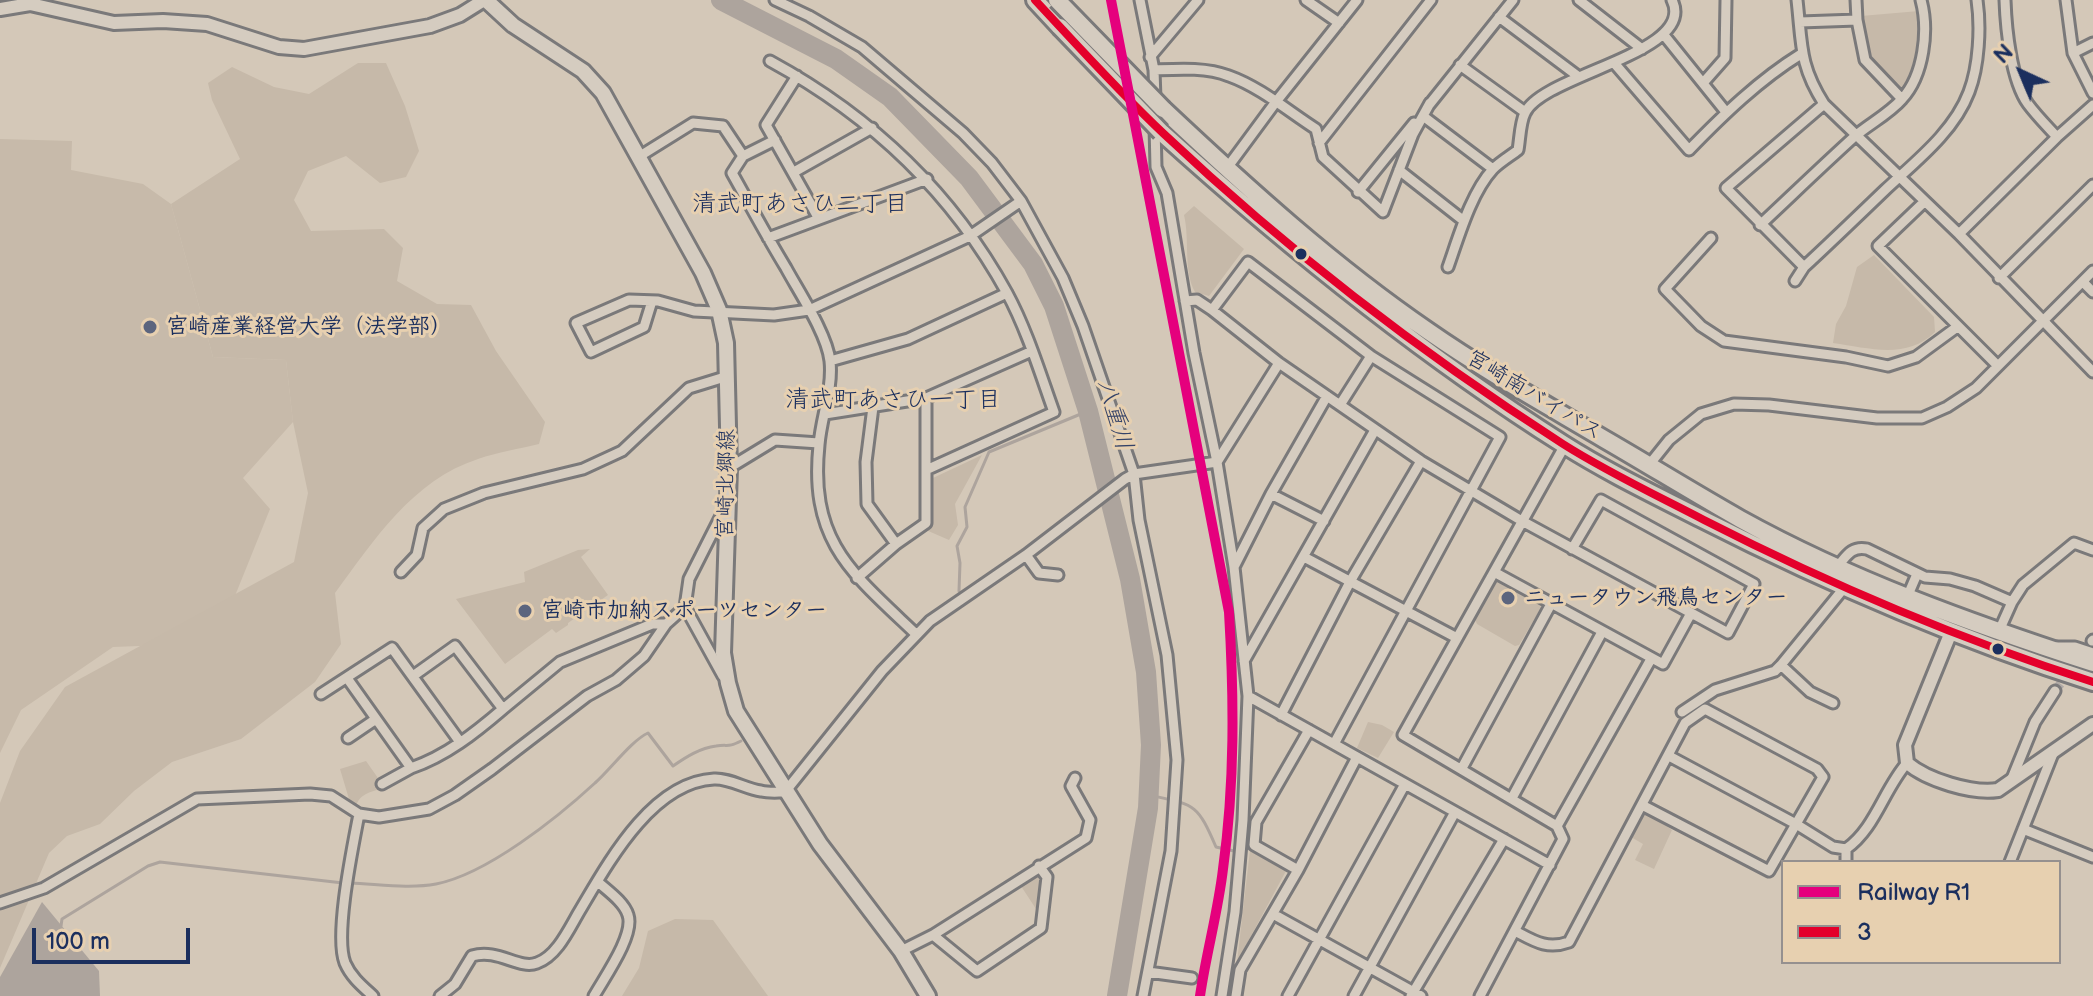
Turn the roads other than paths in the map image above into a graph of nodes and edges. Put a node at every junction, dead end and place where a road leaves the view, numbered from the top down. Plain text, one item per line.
1 (485, 0) edge
2 (775, 0) edge
3 (1035, 0) edge
4 (1057, 0) edge
5 (1140, 0) edge
6 (1198, 0) edge
7 (1306, 0) edge
8 (1357, 0) edge
9 (1431, 0) edge
10 (1579, 0) edge
11 (1672, 0) edge
12 (1726, 0) edge
13 (1797, 0) edge
14 (1856, 0) edge
15 (1921, 0) edge
16 (1977, 0) edge
17 (2005, 0) edge
18 (2066, 0) edge
19 (1508, 1) edge
20 (30, 2) edge
21 (0, 9) edge
22 (1499, 17) junction
23 (1857, 20) junction
24 (1800, 22) junction
25 (1339, 23) junction
26 (1664, 35) junction
27 (2093, 43) edge
28 (1642, 49) junction
29 (2073, 53) junction
30 (1801, 54) junction
31 (1150, 57) junction
32 (770, 61) dead end
33 (1615, 64) junction
34 (1460, 65) junction
35 (1154, 70) junction
36 (797, 76) junction
37 (1579, 77) junction
38 (1703, 83) junction
39 (2093, 93) edge
40 (1902, 99) junction
41 (1275, 103) junction
42 (1430, 103) junction
43 (1824, 104) junction
44 (2093, 105) edge
45 (1525, 112) junction
46 (1726, 112) junction
47 (1423, 116) junction
48 (872, 128) junction
49 (1855, 136) junction
50 (2057, 137) junction
51 (775, 140) junction
52 (1319, 143) junction
53 (640, 156) junction
54 (743, 156) junction
55 (1227, 168) junction
56 (1493, 169) junction
57 (1399, 170) junction
58 (794, 172) junction
59 (1899, 177) junction
60 (927, 179) junction
61 (2093, 185) edge
62 (1358, 192) junction
63 (1923, 203) junction
64 (1018, 204) junction
65 (819, 219) junction
66 (1464, 221) junction
67 (1760, 225) junction
68 (974, 233) junction
69 (1959, 234) junction
70 (768, 238) junction
71 (1711, 238) dead end
72 (1448, 267) dead end
73 (1804, 267) junction
74 (2093, 271) edge
75 (1999, 278) junction
76 (1795, 281) dead end
77 (2083, 282) junction
78 (2093, 292) edge
79 (1007, 293) junction
80 (652, 301) junction
81 (1185, 301) junction
82 (719, 310) junction
83 (809, 310) junction
84 (1212, 310) junction
85 (2043, 320) junction
86 (1957, 327) junction
87 (1032, 351) junction
88 (1371, 356) junction
89 (830, 361) junction
90 (1279, 363) junction
91 (1997, 365) junction
92 (2093, 372) edge
93 (728, 376) junction
94 (1327, 396) junction
95 (926, 398) junction
96 (1340, 405) junction
97 (873, 407) junction
98 (825, 414) junction
99 (1375, 430) junction
100 (819, 443) junction
101 (1565, 445) junction
102 (1421, 461) junction
103 (1217, 462) junction
104 (1649, 465) junction
105 (729, 468) junction
106 (926, 470) junction
107 (1129, 477) junction
108 (1470, 491) junction
109 (1271, 494) junction
110 (727, 503) junction
111 (1324, 521) junction
112 (1522, 521) junction
113 (896, 544) junction
114 (1572, 549) junction
115 (2093, 550) edge
116 (1026, 555) junction
117 (1304, 557) junction
118 (1838, 566) junction
119 (1234, 567) junction
120 (401, 572) dead end
121 (1494, 572) junction
122 (1917, 574) junction
123 (1058, 575) dead end
124 (857, 578) junction
125 (1351, 580) junction
126 (1844, 588) junction
127 (1908, 595) junction
128 (2012, 602) junction
129 (1551, 604) junction
130 (685, 607) junction
131 (1407, 611) junction
132 (1690, 615) junction
133 (666, 624) junction
134 (1999, 631) junction
135 (1602, 632) junction
136 (1951, 632) junction
137 (916, 634) junction
138 (1457, 638) junction
139 (2046, 647) junction
140 (2093, 653) edge
141 (1651, 659) junction
142 (1244, 661) junction
143 (2093, 663) edge
144 (1781, 665) junction
145 (413, 676) junction
146 (347, 678) junction
147 (2093, 682) edge
148 (728, 683) junction
149 (2055, 691) tunnel mouth
150 (321, 694) dead end
151 (1248, 696) junction
152 (1833, 703) dead end
153 (503, 709) junction
154 (1682, 712) dead end
155 (1281, 715) junction
156 (376, 719) junction
157 (2093, 724) edge
158 (1309, 730) junction
159 (348, 738) dead end
160 (460, 742) junction
161 (1334, 744) junction
162 (2054, 751) junction
163 (1669, 756) junction
164 (1357, 757) junction
165 (1907, 763) junction
166 (411, 768) junction
167 (1462, 768) junction
168 (1075, 778) dead end
169 (2010, 783) junction
170 (382, 784) dead end
171 (1405, 784) junction
172 (785, 792) junction
173 (1512, 798) junction
174 (1642, 805) junction
175 (1455, 812) junction
176 (359, 814) junction
177 (1796, 824) junction
178 (1557, 826) junction
179 (2023, 829) junction
180 (1504, 839) junction
181 (1846, 849) junction
182 (2093, 857) edge
183 (1846, 860) edge
184 (2011, 860) edge
185 (1550, 865) junction
186 (1039, 866) junction
187 (1298, 870) junction
188 (598, 882) junction
189 (0, 903) edge
190 (1273, 914) junction
191 (1515, 931) junction
192 (933, 935) junction
193 (1320, 938) junction
194 (901, 951) junction
195 (1370, 967) junction
196 (1148, 972) junction
197 (1192, 978) dead end
198 (1415, 995) edge
199 (373, 996) edge
200 (440, 996) edge
201 (594, 996) edge
202 (928, 996) edge
203 (1143, 996) edge
204 (1222, 996) edge
205 (1236, 996) edge
206 (1288, 996) edge
207 (1354, 996) edge
208 (1480, 996) edge

1 - 20 street
1 - 53 main road, 宮崎北郷線
2 - 64 street
3 - 101 highway, 宮崎南バイパス, bridge
4 - 55 highway, 宮崎南バイパス, bridge
5 - 31 street
6 - 31 street
7 - 25 street
8 - 25 street
9 - 52 street
10 - 28 street
11 - 26 street
12 - 38 street
13 - 24 street
14 - 23 street
15 - 40 street
16 - 59 street
17 - 50 street
18 - 29 street
19 - 22 street
20 - 21 street
22 - 34 street
22 - 37 street
23 - 24 street
23 - 40 street
24 - 30 street
25 - 41 street
26 - 28 street
26 - 38 street
27 - 29 street
28 - 33 street
29 - 39 street
30 - 43 street
30 - 46 street
31 - 35 street
32 - 36 street
33 - 37 street
33 - 46 street
34 - 42 street
34 - 45 street
35 - 41 street
35 - 81 street
36 - 48 street
36 - 51 street
37 - 45 street
38 - 46 street
40 - 49 street
41 - 52 street
41 - 55 street
42 - 47 street
42 - 62 street
43 - 49 street
43 - 67 street
44 - 50 street
45 - 56 street
47 - 56 street
47 - 57 street
48 - 58 street
48 - 60 street
49 - 59 street
49 - 67 street
50 - 69 street
51 - 54 street
51 - 58 street
52 - 62 street
53 - 54 street
53 - 82 main road, 宮崎北郷線
54 - 70 street
55 - 104 highway, 宮崎南バイパス
56 - 66 street
57 - 62 street
57 - 66 street
58 - 65 street
59 - 63 street
59 - 73 street
60 - 65 street
60 - 68 street
61 - 75 street
63 - 69 street
63 - 86 street
64 - 68 street
64 - 107 street
65 - 70 street
66 - 72 street
67 - 73 street
68 - 79 street
68 - 83 street
69 - 75 street
70 - 83 street
71 - 86 street
73 - 76 street
74 - 77 street
75 - 85 street
77 - 78 street
77 - 85 street
79 - 87 street
79 - 89 street
80 - 80 street
80 - 82 street
81 - 84 street
81 - 103 street
82 - 83 street
82 - 93 main road, 宮崎北郷線
83 - 89 street
84 - 88 street
84 - 90 street
85 - 91 street
85 - 92 street
86 - 91 street
87 - 95 street
87 - 106 street
88 - 96 street
88 - 108 street
89 - 98 street
90 - 94 street
90 - 103 street
91 - 104 street
93 - 105 main road, 宮崎北郷線
93 - 120 street
94 - 96 street
94 - 109 street
95 - 97 street
95 - 106 street
96 - 99 street
97 - 98 street
97 - 113 street
98 - 100 street
99 - 102 street
99 - 111 street
100 - 105 street
100 - 124 street
101 - 112 street
101 - 126 highway, 宮崎南バイパス
102 - 108 street
102 - 125 street
103 - 107 street
103 - 119 street
104 - 118 highway, 宮崎南バイパス
105 - 110 main road, 宮崎北郷線
106 - 113 street
107 - 116 street
107 - 196 street
108 - 112 street
108 - 131 street
109 - 111 street
109 - 119 street
110 - 130 street
110 - 148 main road, 宮崎北郷線
111 - 117 street
112 - 114 street
112 - 121 street
113 - 124 street
114 - 132 street
114 - 132 street
115 - 128 street
116 - 123 street
116 - 137 street
117 - 125 street
117 - 142 street
118 - 122 street
118 - 127 highway, 宮崎南バイパス
119 - 142 street
121 - 129 street
121 - 138 street
122 - 127 street
122 - 128 street
124 - 137 street
125 - 131 street
125 - 155 street
126 - 136 highway, 宮崎南バイパス
126 - 144 street
127 - 134 highway, 宮崎南バイパス
128 - 134 street
129 - 135 street
129 - 167 street
130 - 133 street
130 - 148 street
131 - 138 street
131 - 161 street
132 - 141 street
133 - 153 street
133 - 176 street
134 - 139 highway, 宮崎南バイパス
135 - 141 street
135 - 173 street
136 - 147 highway, 宮崎南バイパス
136 - 165 street
137 - 172 street
138 - 167 street
139 - 140 street
139 - 143 highway, 宮崎南バイパス
141 - 178 street
142 - 151 street
144 - 152 street
144 - 154 street
145 - 146 street
145 - 153 street
145 - 160 street
146 - 150 street
146 - 156 street
148 - 172 main road, 宮崎北郷線
149 - 169 street
151 - 155 street
151 - 204 street
153 - 160 street
155 - 158 street
156 - 159 street
156 - 166 street
157 - 162 street
158 - 161 street
158 - 187 street
160 - 166 street
161 - 164 street
162 - 169 street
162 - 179 street
163 - 174 street
163 - 177 street
163 - 177 street
164 - 171 street
164 - 187 street
165 - 169 street
165 - 181 street
166 - 170 street
167 - 173 street
168 - 186 street
171 - 175 street
171 - 193 street
172 - 188 street
172 - 194 main road, 宮崎北郷線
173 - 178 street
174 - 177 street
174 - 191 street
175 - 180 street
175 - 195 street
176 - 189 street
176 - 199 street
177 - 181 street
178 - 185 street
179 - 182 street
179 - 184 street
180 - 185 street
180 - 198 street
181 - 183 street
185 - 191 street
186 - 192 street
186 - 192 street
187 - 190 street
188 - 200 street
188 - 201 street
190 - 193 street
190 - 205 street
191 - 208 street
192 - 194 street
193 - 195 street
193 - 206 street
194 - 202 main road, 宮崎北郷線
195 - 198 street
195 - 207 street
196 - 197 street
196 - 203 street

